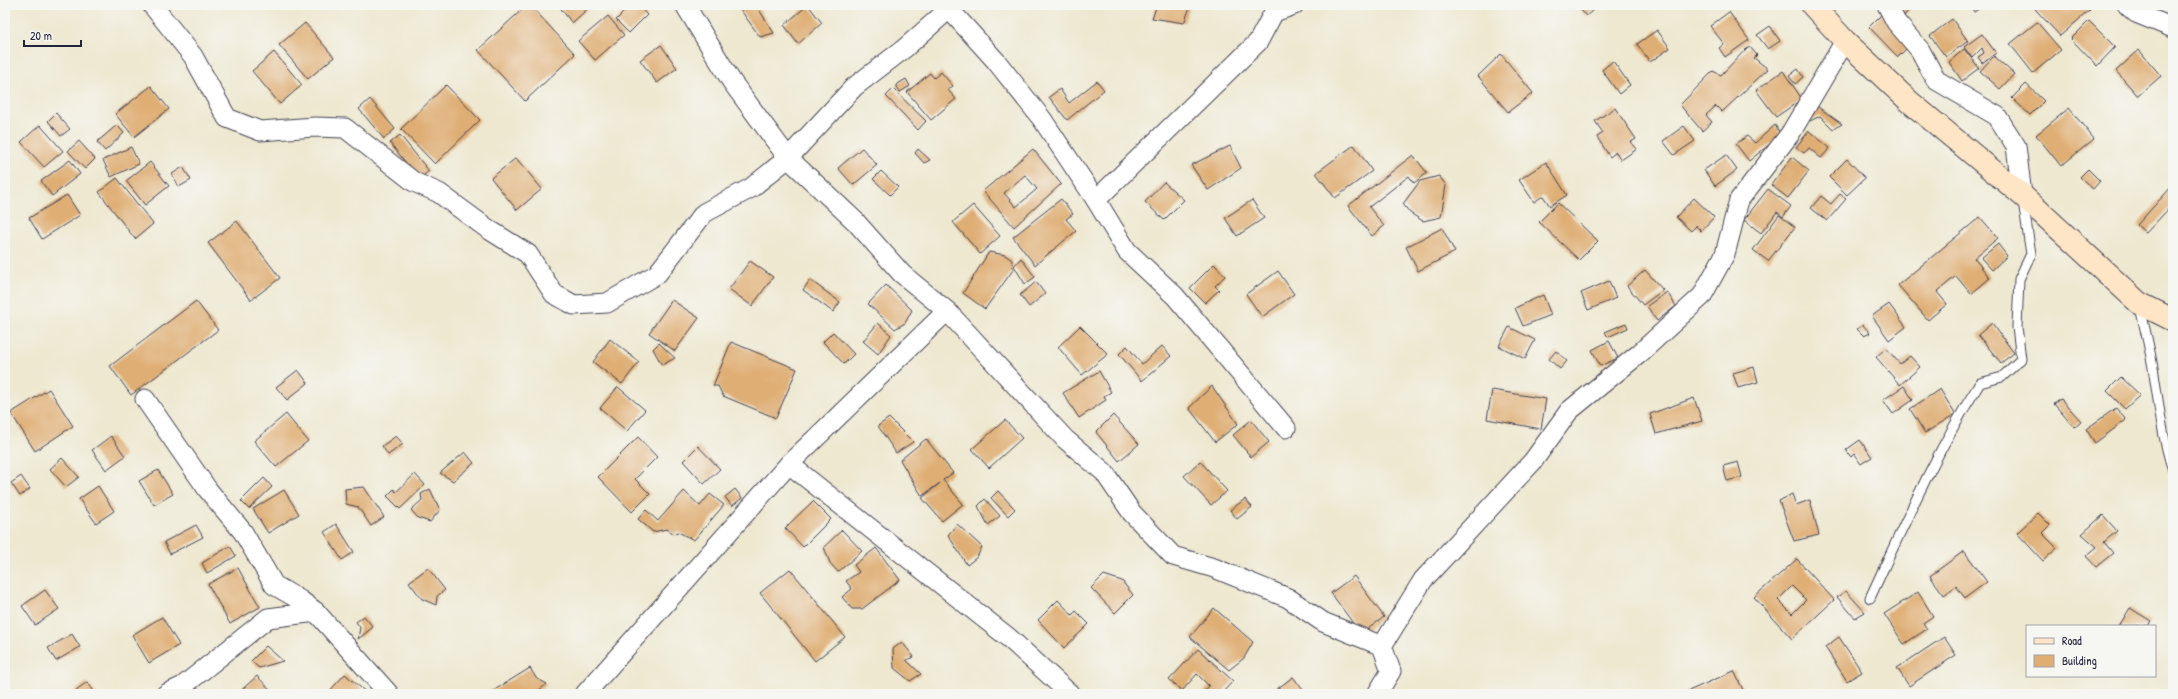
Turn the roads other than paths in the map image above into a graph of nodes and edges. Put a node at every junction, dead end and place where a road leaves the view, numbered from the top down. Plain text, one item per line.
1 (152, 5) edge
2 (685, 5) edge
3 (1294, 5) edge
4 (1812, 5) edge
5 (1887, 5) edge
6 (2127, 5) edge
7 (2173, 28) edge
8 (1845, 41) junction
9 (788, 158) junction
10 (2022, 195) junction
11 (1096, 200) junction
12 (2139, 303) junction
13 (947, 311) junction
14 (2173, 320) edge
15 (145, 399) dead end
16 (1286, 428) dead end
17 (790, 464) junction
18 (2173, 470) edge
19 (1870, 598) dead end
20 (316, 612) junction
21 (1382, 646) junction
22 (166, 694) edge
23 (388, 694) edge
24 (585, 694) edge
25 (1070, 694) edge
26 (1377, 694) edge

1 - 9 street
2 - 9 street
3 - 11 street
4 - 8 main road
5 - 10 street
6 - 7 street
8 - 10 main road
8 - 21 street
9 - 11 street
9 - 13 street
10 - 12 main road
10 - 19 lane
11 - 16 street
12 - 14 main road
12 - 18 lane
13 - 17 street
13 - 21 street
15 - 20 street
17 - 24 street
17 - 25 street
20 - 22 street
20 - 23 street
21 - 26 street

